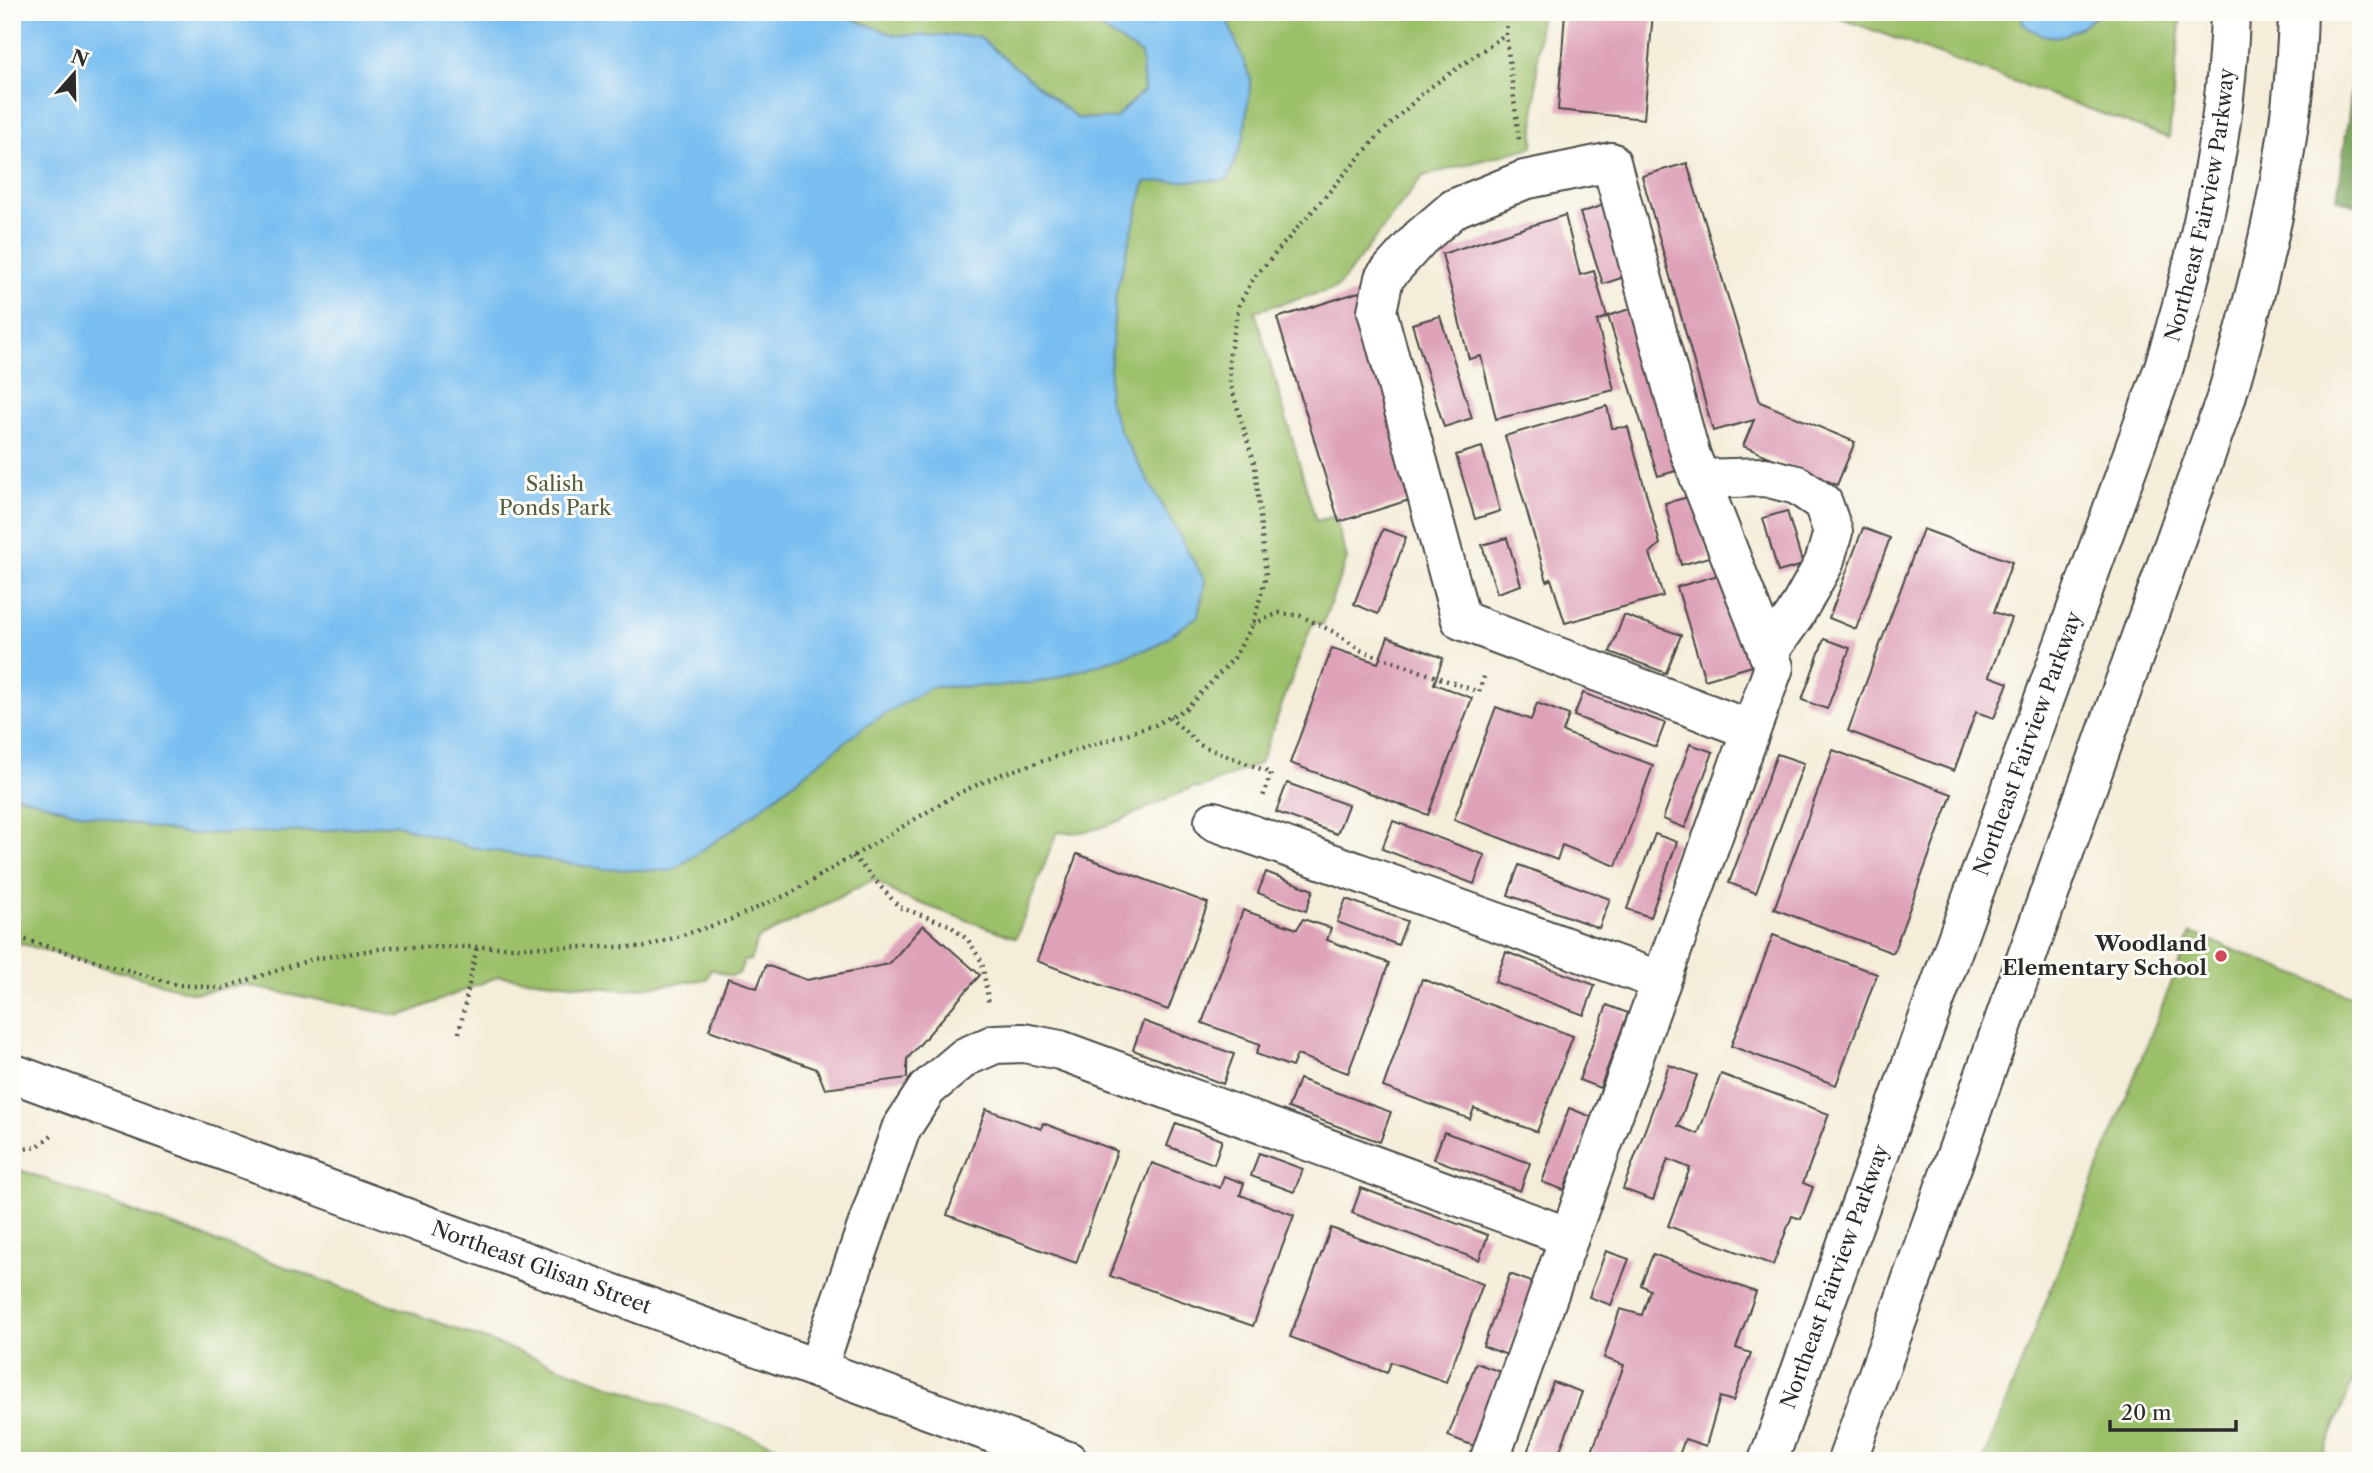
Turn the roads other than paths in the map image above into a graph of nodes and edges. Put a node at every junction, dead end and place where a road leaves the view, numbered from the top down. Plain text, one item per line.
1 (2230, 12) edge
2 (2298, 12) edge
3 (1700, 479) junction
4 (1768, 653) junction
5 (1751, 730) junction
6 (1214, 821) dead end
7 (1661, 981) junction
8 (12, 1073) edge
9 (1569, 1237) junction
10 (817, 1369) junction
11 (1068, 1461) edge
12 (1489, 1461) edge
13 (1768, 1461) edge
14 (1847, 1461) edge

1 - 13 main road, Northeast Fairview Parkway
2 - 14 main road
3 - 4 main road
3 - 4 main road
3 - 5 main road
4 - 5 main road
5 - 7 main road
6 - 7 main road
7 - 9 main road
8 - 10 main road, Northeast Glisan Street
9 - 10 main road
9 - 12 main road
10 - 11 main road, Northeast Glisan Street

